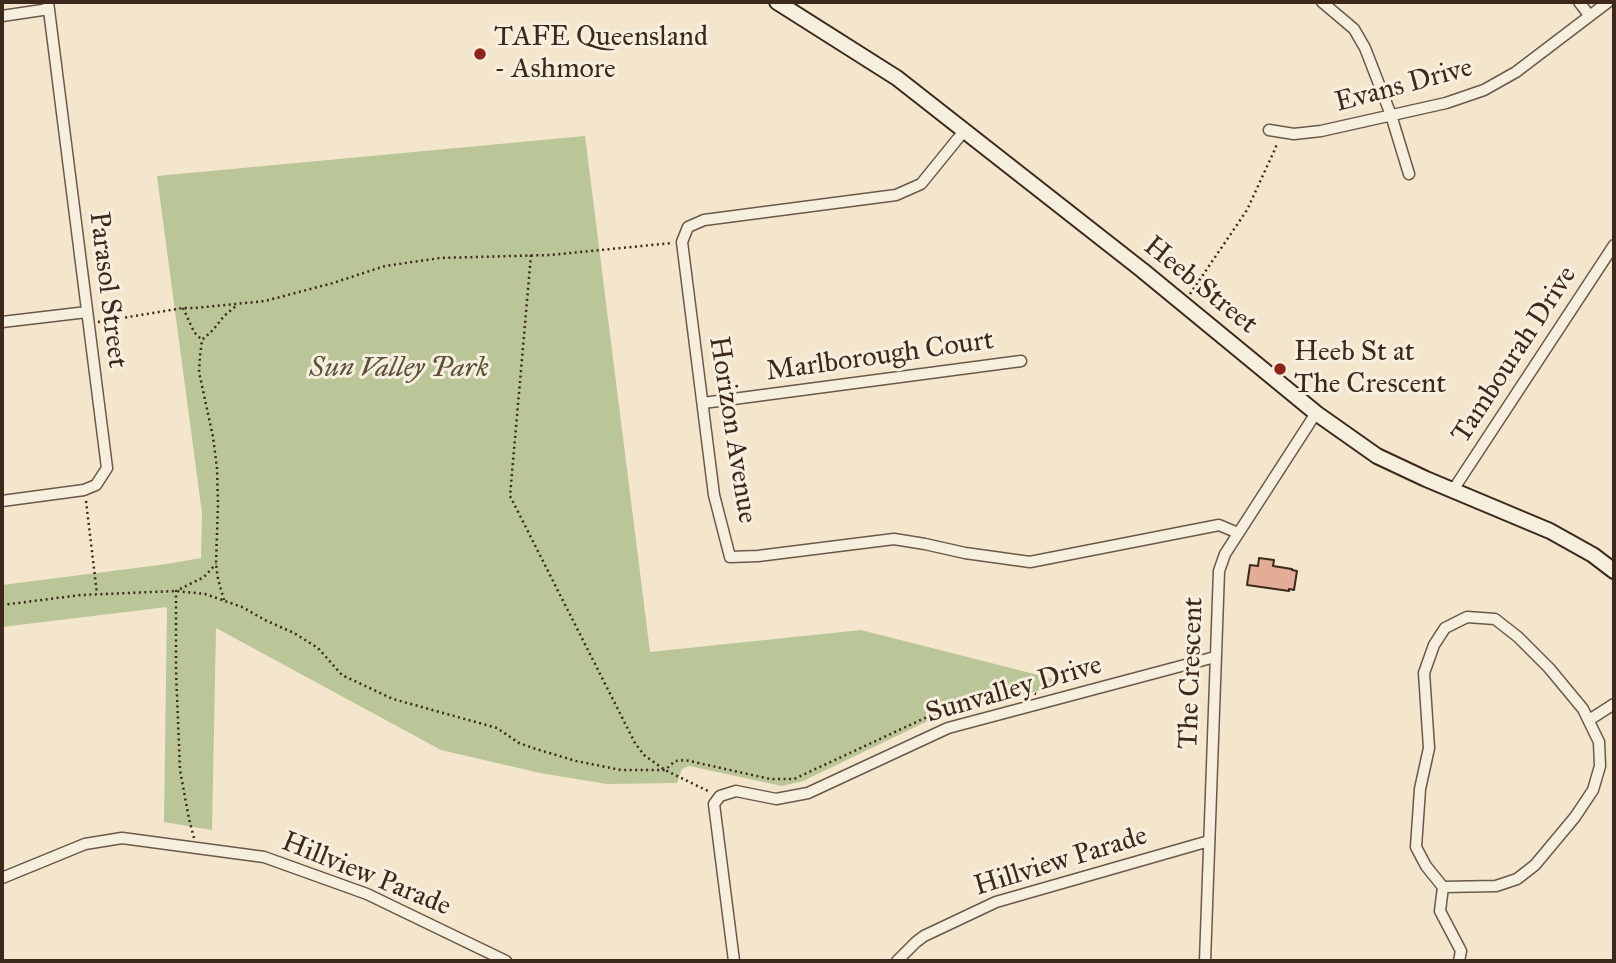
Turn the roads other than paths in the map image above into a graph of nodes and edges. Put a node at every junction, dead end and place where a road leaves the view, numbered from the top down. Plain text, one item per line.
1 (777, 2) edge
2 (1322, 2) edge
3 (1579, 2) edge
4 (1608, 2) edge
5 (49, 5) edge
6 (1589, 15) junction
7 (2, 16) edge
8 (1391, 115) junction
9 (1269, 130) road end
10 (964, 131) junction
11 (1409, 174) dead end
12 (1614, 245) edge
13 (87, 312) junction
14 (2, 322) edge
15 (1021, 361) dead end
16 (703, 403) junction
17 (1316, 413) junction
18 (1453, 490) junction
19 (2, 501) edge
20 (1238, 533) junction
21 (1614, 571) edge
22 (1215, 657) junction
23 (1614, 704) edge
24 (1589, 720) junction
25 (1209, 841) junction
26 (2, 878) edge
27 (1443, 887) junction
28 (506, 961) edge
29 (734, 961) edge
30 (897, 961) edge
31 (1205, 961) edge
32 (1459, 961) edge

1 - 10 street, Heeb Street
2 - 8 street
3 - 6 street
4 - 6 street, Evans Drive
5 - 7 street
5 - 13 street, Parasol Street
6 - 8 street, Evans Drive
8 - 9 street, Evans Drive
8 - 11 street
10 - 16 street, Horizon Avenue
10 - 17 street, Heeb Street
12 - 18 street, Tambourah Drive
13 - 14 street
13 - 19 street, Parasol Street
15 - 16 street, Marlborough Court
16 - 20 street, Horizon Avenue
17 - 18 street, Heeb Street
17 - 20 street, The Crescent
18 - 21 street, Heeb Street
20 - 22 street, The Crescent
22 - 25 street, The Crescent
22 - 29 street, Sunvalley Drive
23 - 24 street
24 - 27 street
24 - 27 street
25 - 30 street, Hillview Parade
25 - 31 street, The Crescent
26 - 28 street, Hillview Parade
27 - 32 street

